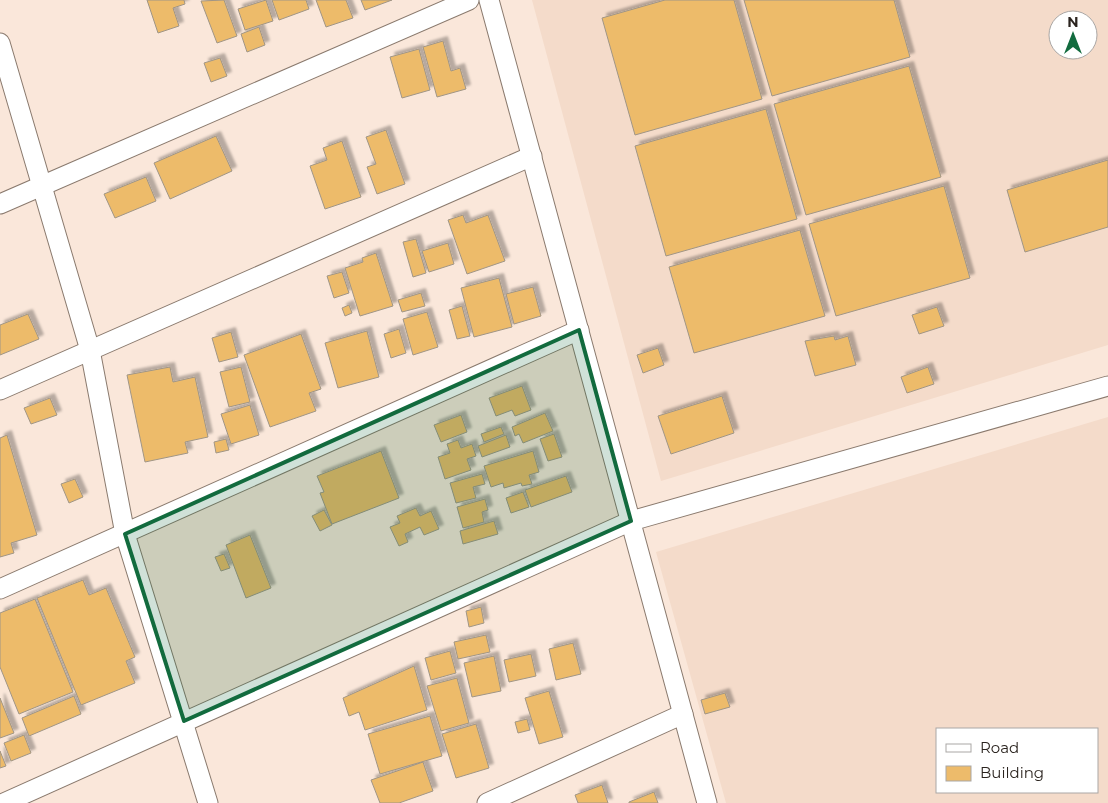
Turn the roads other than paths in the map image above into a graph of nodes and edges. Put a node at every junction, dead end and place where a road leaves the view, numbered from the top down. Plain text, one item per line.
1 (469, 0) edge
2 (489, 0) edge
3 (0, 43) edge
4 (532, 156) junction
5 (42, 186) junction
6 (0, 204) edge
7 (579, 330) junction
8 (90, 350) junction
9 (1108, 386) edge
10 (0, 390) edge
11 (631, 521) junction
12 (125, 534) junction
13 (0, 590) edge
14 (683, 714) junction
15 (184, 721) junction
16 (4, 803) edge
17 (208, 803) edge
18 (486, 803) edge
19 (707, 803) edge

1 - 5 street
2 - 4 street
3 - 5 street
4 - 7 street
4 - 8 street
5 - 6 street
5 - 8 street
7 - 11 street
7 - 12 street
8 - 10 street
8 - 12 street
9 - 11 street
11 - 14 street
11 - 15 street
12 - 13 street
12 - 15 street
14 - 18 street
14 - 19 street
15 - 16 street
15 - 17 street

